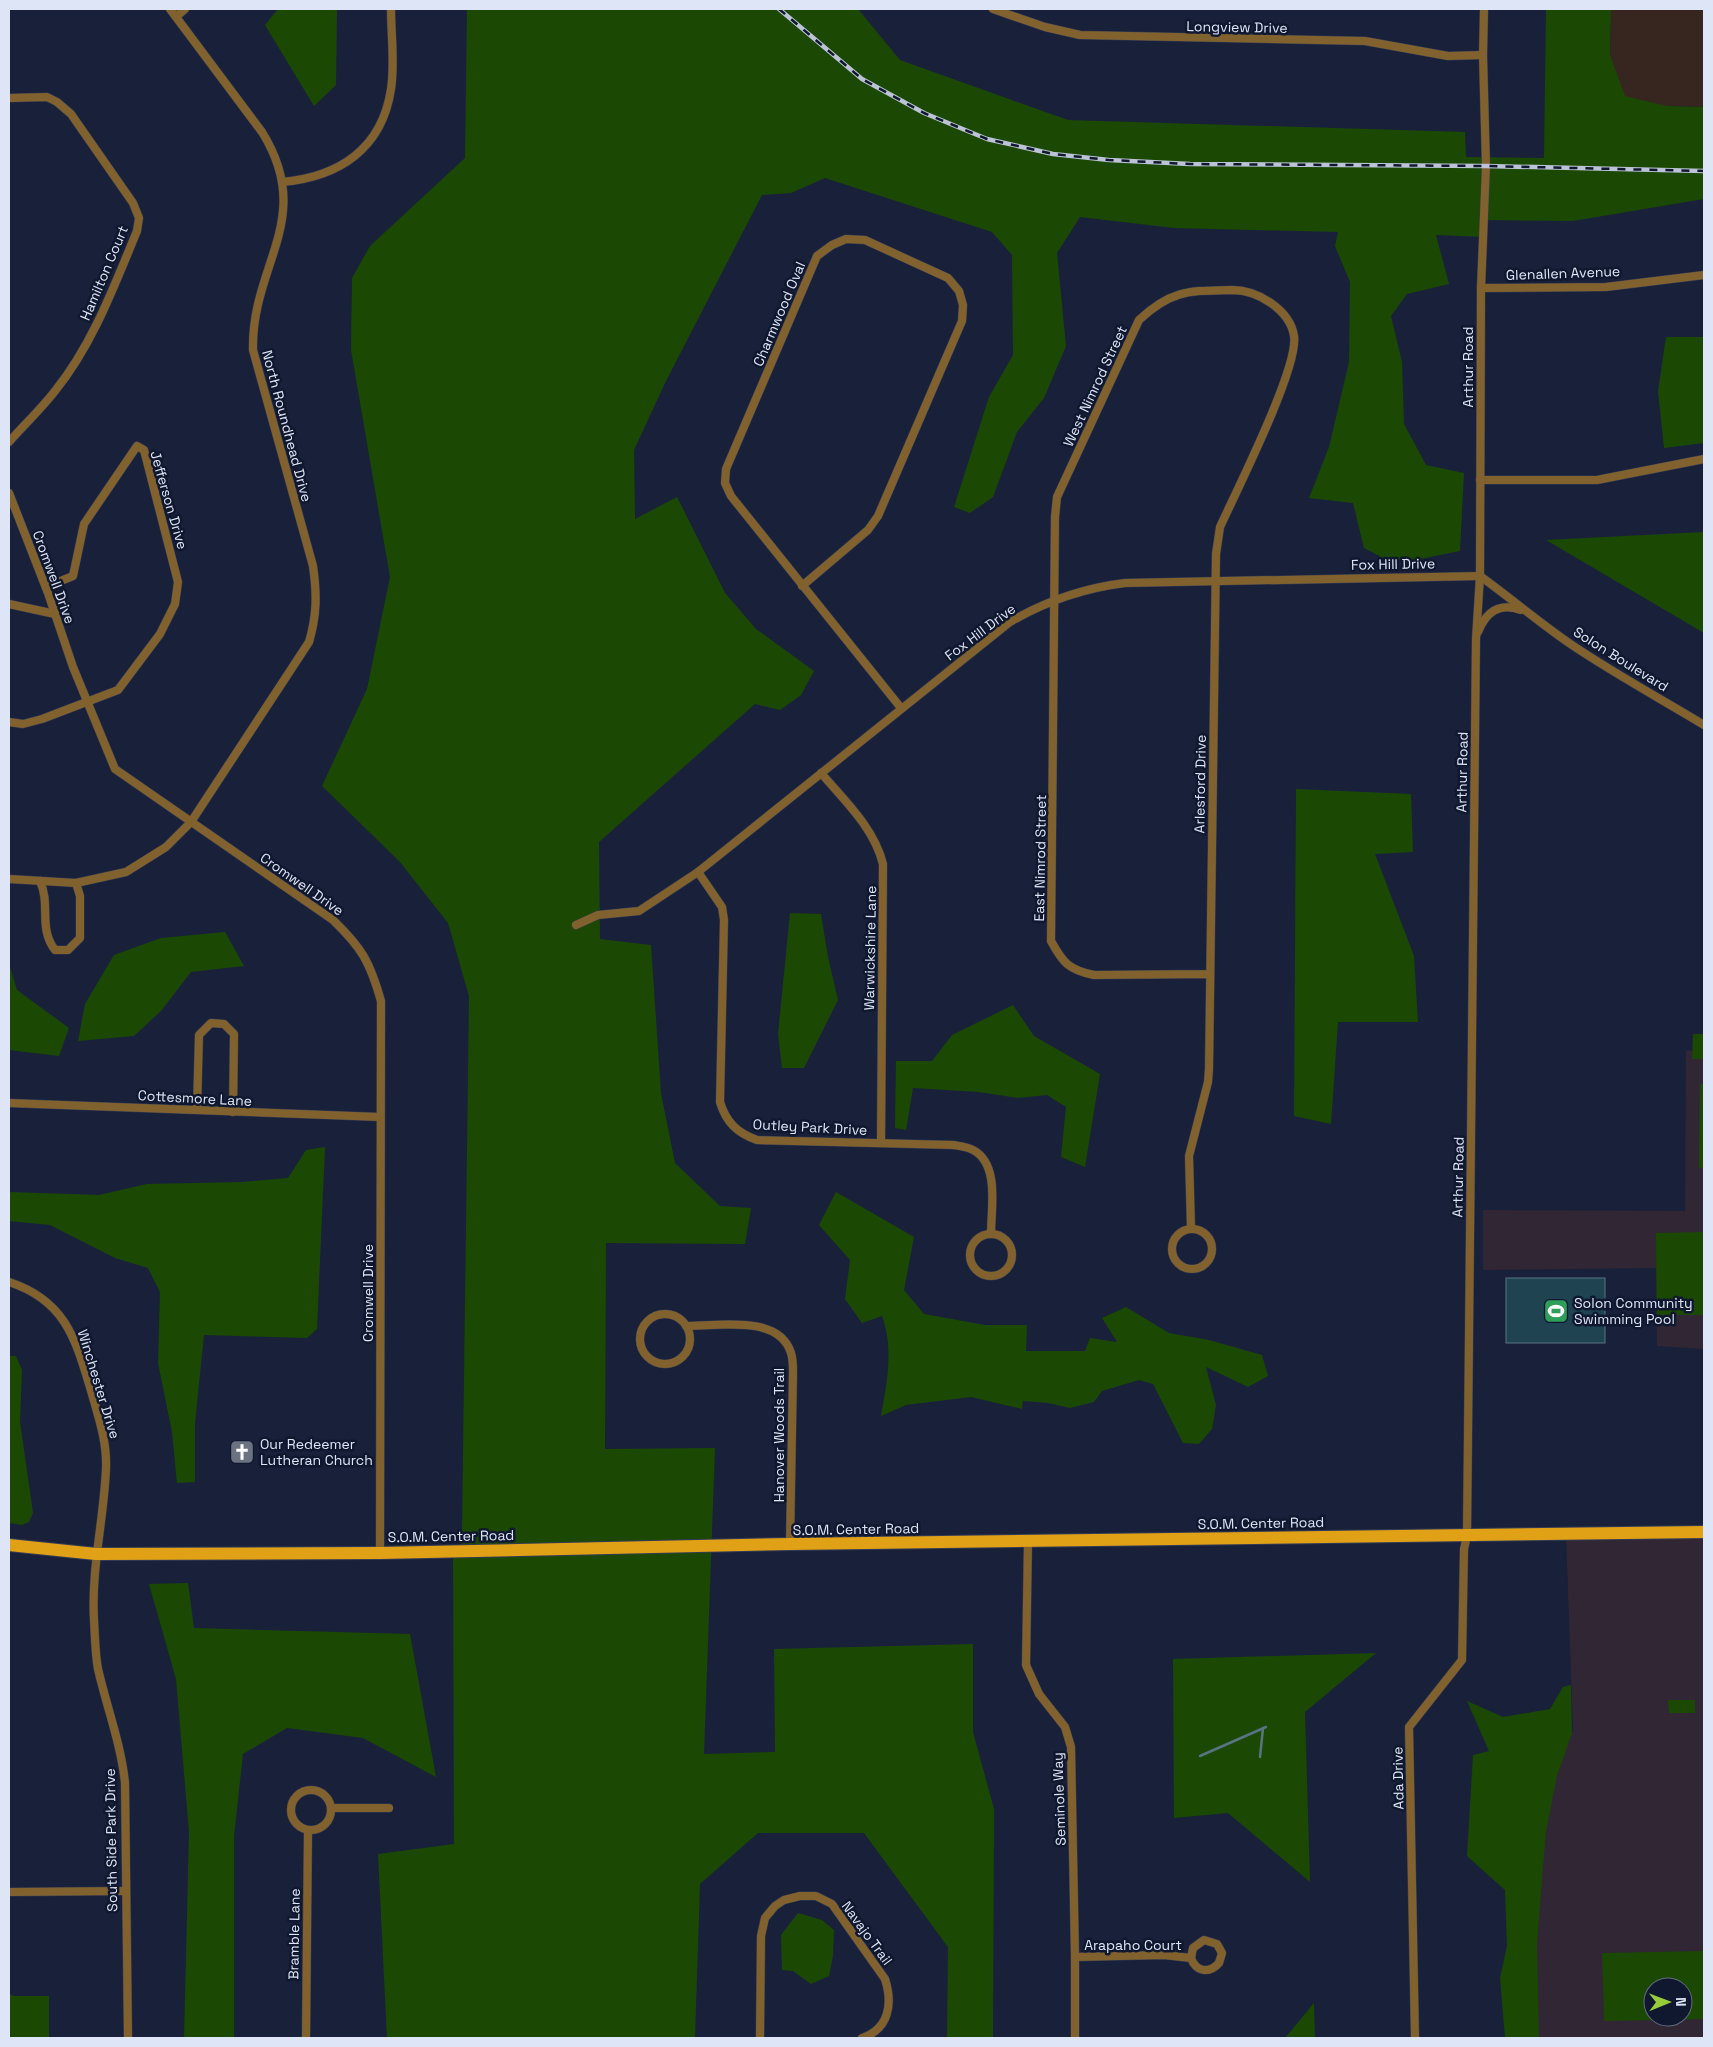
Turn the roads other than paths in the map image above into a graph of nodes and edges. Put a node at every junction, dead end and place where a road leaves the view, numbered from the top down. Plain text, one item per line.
1 (170, 9) edge
2 (185, 9) edge
3 (391, 9) edge
4 (993, 9) edge
5 (1484, 9) edge
6 (177, 16) junction
7 (1482, 56) junction
8 (9, 98) edge
9 (282, 182) junction
10 (1704, 275) edge
11 (1481, 288) junction
12 (1293, 353) joint
13 (9, 442) edge
14 (1704, 459) edge
15 (1480, 480) junction
16 (9, 493) edge
17 (1480, 576) junction
18 (1215, 580) junction
19 (802, 586) junction
20 (46, 587) junction
21 (1055, 600) junction
22 (9, 604) edge
23 (1527, 612) junction
24 (55, 614) junction
25 (1476, 639) junction
26 (88, 702) junction
27 (901, 708) junction
28 (9, 722) edge
29 (1704, 725) edge
30 (821, 773) junction
31 (191, 822) junction
32 (698, 872) junction
33 (9, 879) edge
34 (40, 881) junction
35 (76, 883) junction
36 (576, 925) dead end
37 (1210, 974) junction
38 (9, 1103) edge
39 (197, 1109) junction
40 (233, 1112) junction
41 (380, 1117) junction
42 (881, 1143) junction
43 (1191, 1228) junction
44 (991, 1234) junction
45 (9, 1282) edge
46 (686, 1326) junction
47 (1704, 1532) edge
48 (1468, 1536) junction
49 (1028, 1542) junction
50 (790, 1544) junction
51 (9, 1545) edge
52 (380, 1553) junction
53 (96, 1554) junction
54 (331, 1808) junction
55 (389, 1808) dead end
56 (308, 1831) junction
57 (125, 1891) junction
58 (9, 1892) edge
59 (1075, 1957) junction
60 (1191, 1958) junction
61 (128, 2038) edge
62 (306, 2038) edge
63 (760, 2038) edge
64 (862, 2038) edge
65 (1075, 2038) edge
66 (1415, 2038) edge

1 - 6 street, North Roundhead Drive
2 - 6 street
3 - 9 street
4 - 7 street, Longview Drive
5 - 7 street, Arthur Road
6 - 9 street, North Roundhead Drive
7 - 11 street, Arthur Road
8 - 13 street, Hamilton Court
9 - 31 street, North Roundhead Drive
10 - 11 street, Glenallen Avenue
11 - 15 street, Arthur Road
12 - 18 street, Arlesford Drive
12 - 21 street, West Nimrod Street
14 - 15 street
15 - 17 street, Arthur Road
16 - 20 street, Cromwell Drive
17 - 18 street, Fox Hill Drive
17 - 23 street, Solon Boulevard
17 - 25 street, Arthur Road
18 - 21 street, Fox Hill Drive
18 - 37 street, Arlesford Drive
19 - 19 street, Charmwood Oval
19 - 27 street, Charmwood Oval
20 - 24 street, Cromwell Drive
20 - 26 street, Jefferson Drive
21 - 27 street, Fox Hill Drive
21 - 37 street, East Nimrod Street
22 - 24 street
23 - 25 street, Solon Boulevard
23 - 29 street, Solon Boulevard
24 - 26 street, Cromwell Drive
25 - 48 street, Arthur Road
26 - 28 street
26 - 31 street, Cromwell Drive
27 - 30 street, Fox Hill Drive
30 - 32 street, Fox Hill Drive
30 - 42 street, Warwickshire Lane
31 - 35 street, North Roundhead Drive
31 - 41 street, Cromwell Drive
32 - 36 street, Fox Hill Drive
32 - 42 street, Outley Park Drive
33 - 34 street, North Roundhead Drive
34 - 35 street, North Roundhead Drive
34 - 35 street
37 - 43 street, Arlesford Drive
38 - 39 street, Cottesmore Lane
39 - 40 street, Cottesmore Lane
39 - 40 street
40 - 41 street, Cottesmore Lane
41 - 52 street, Cromwell Drive
42 - 44 street, Outley Park Drive
43 - 43 street
44 - 44 street
45 - 53 street, Winchester Drive
46 - 46 street, Hanover Woods Trail
46 - 50 street, Hanover Woods Trail
47 - 48 main road, S.O.M. Center Road
48 - 49 main road, S.O.M. Center Road
48 - 66 street, Ada Drive
49 - 50 main road, S.O.M. Center Road
49 - 59 street, Seminole Way
50 - 52 main road, S.O.M. Center Road
51 - 53 main road, S.O.M. Center Road
52 - 53 main road, S.O.M. Center Road
53 - 57 street, South Side Park Drive
54 - 55 street
54 - 56 street
54 - 56 street
56 - 62 street, Bramble Lane
57 - 58 street
57 - 61 street, South Side Park Drive
59 - 60 street, Arapaho Court
59 - 65 street, Seminole Way
60 - 60 street, Arapaho Court
63 - 64 street, Navajo Trail

